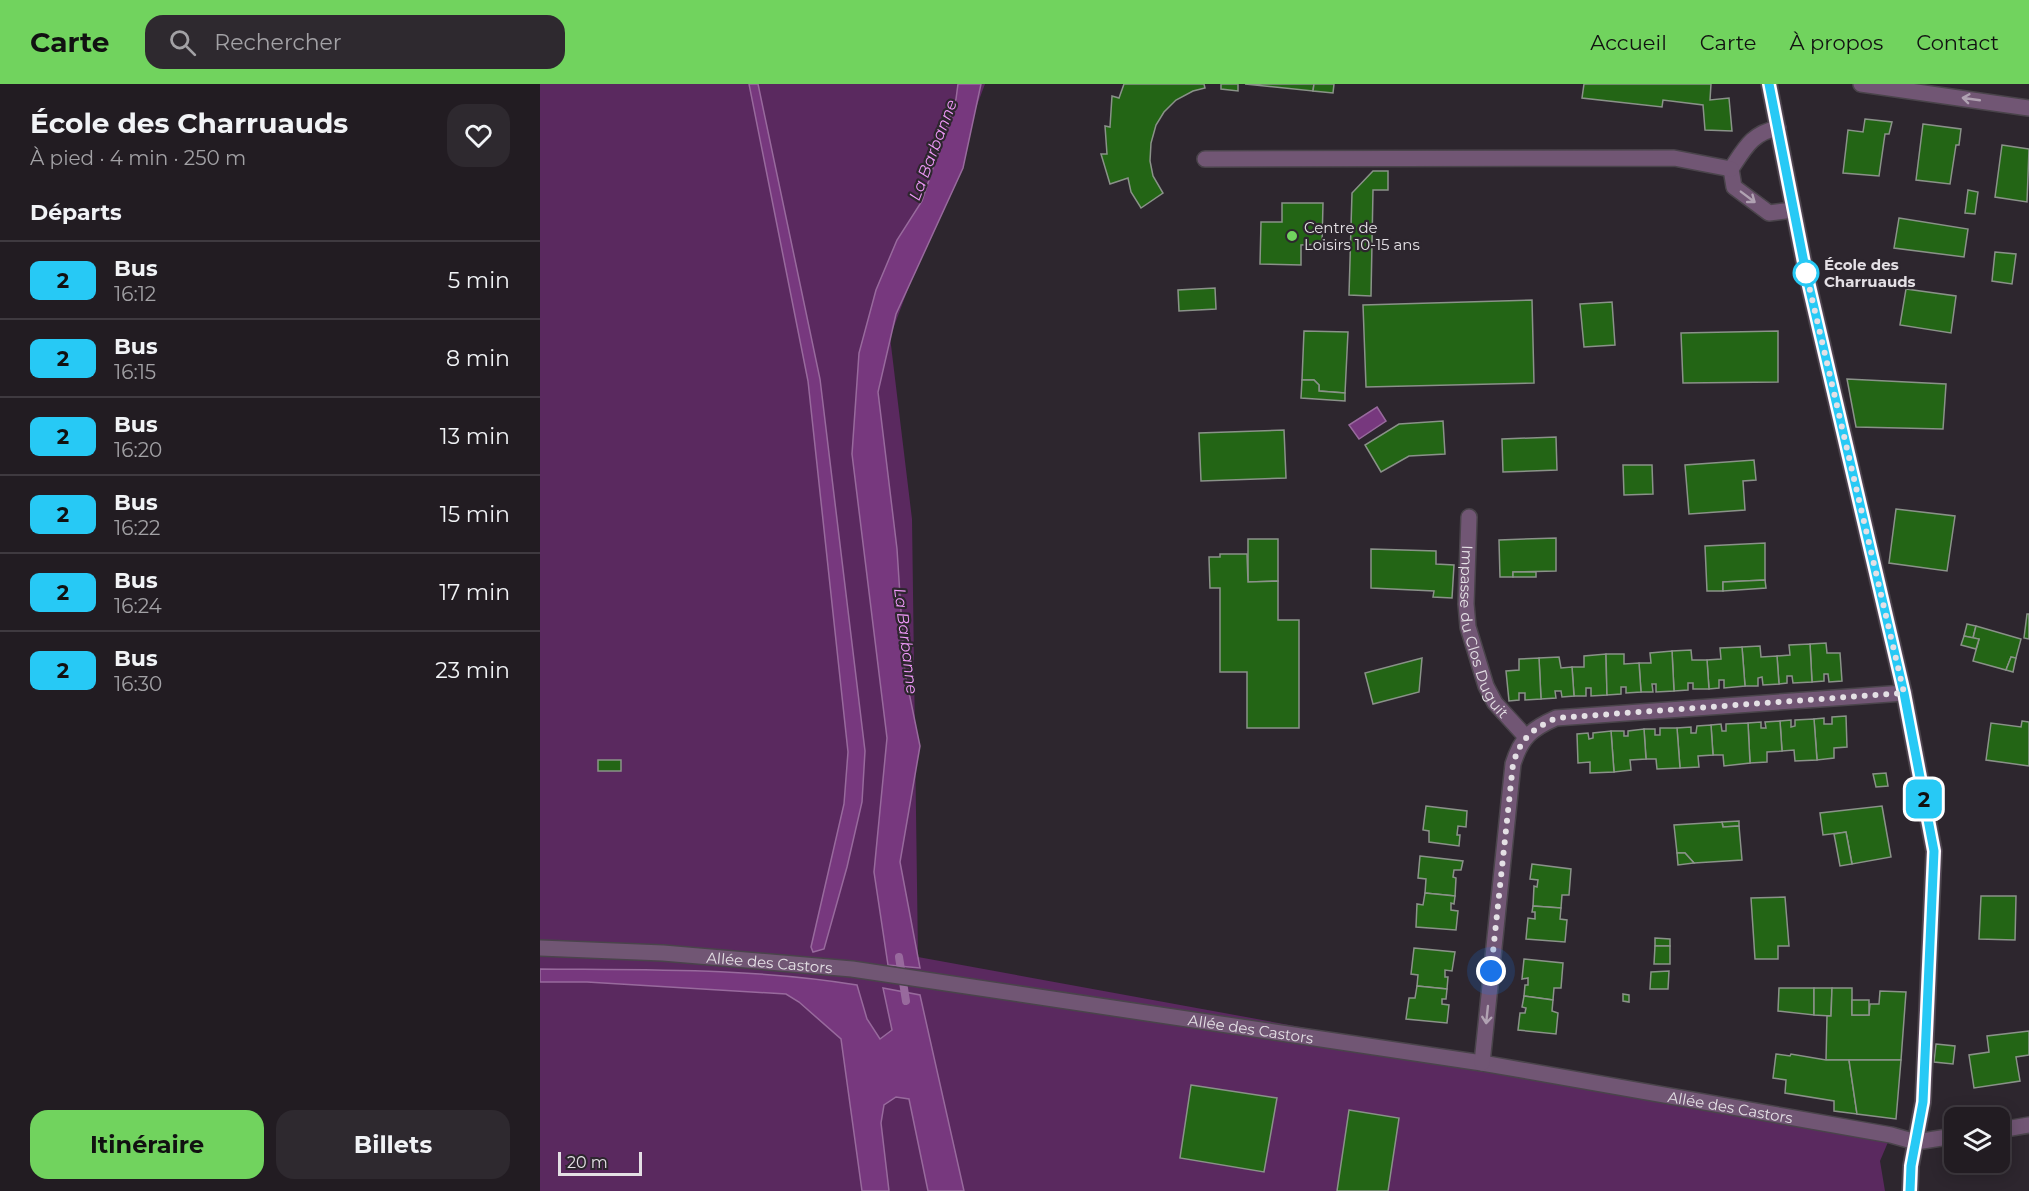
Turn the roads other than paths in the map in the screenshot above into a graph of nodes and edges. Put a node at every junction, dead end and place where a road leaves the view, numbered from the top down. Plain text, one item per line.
1 (1769, 84) edge
2 (1862, 84) edge
3 (2029, 108) edge
4 (1778, 128) junction
5 (1205, 159) dead end
6 (1731, 169) junction
7 (1792, 210) junction
8 (1469, 517) dead end
9 (1904, 693) junction
10 (1526, 737) junction
11 (540, 948) edge
12 (1482, 1063) junction
13 (2029, 1125) edge
14 (2010, 1128) edge
15 (1944, 1138) edge
16 (1916, 1142) junction
17 (1910, 1191) edge

1 - 4 street
3 -> 2 street
4 - 6 street
4 - 7 street
5 - 6 street
6 -> 7 street
7 - 9 street
8 - 10 street, Impasse du Clos Duguit
9 - 10 street
9 - 16 street
10 -> 12 street
11 - 12 street, Allée des Castors
12 - 16 street, Allée des Castors
13 - 14 street
15 - 16 street, Allée des Castors
16 - 17 street

